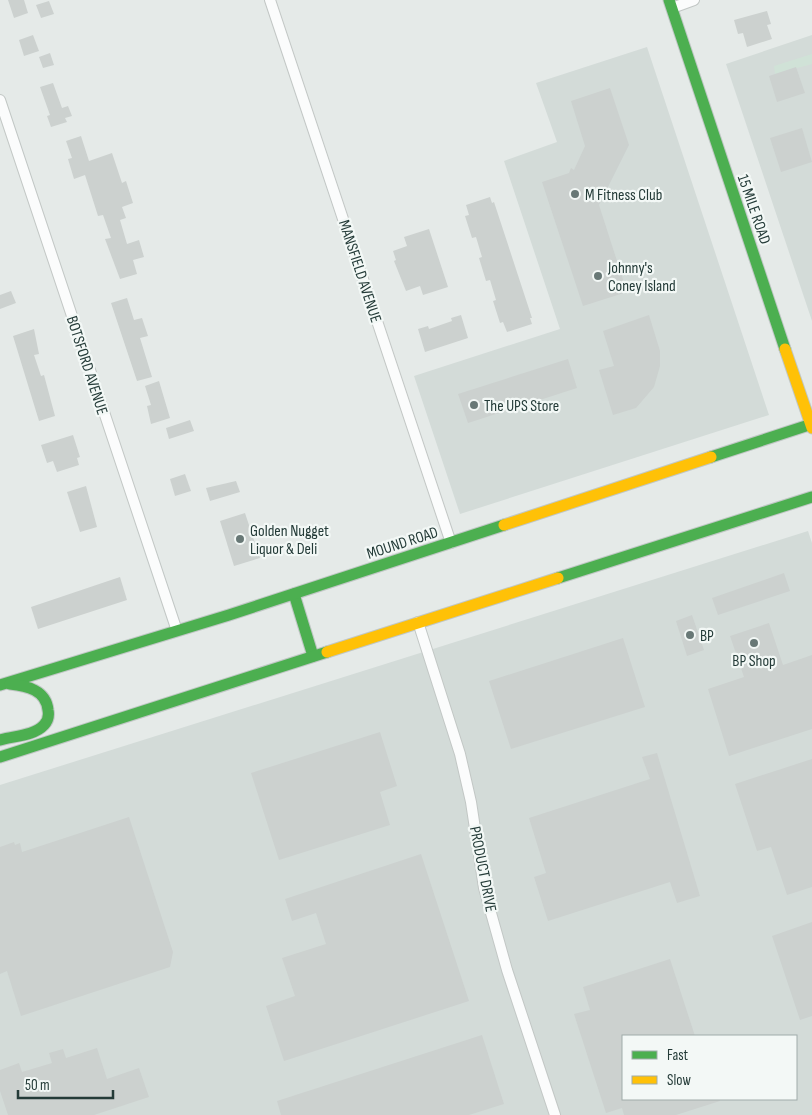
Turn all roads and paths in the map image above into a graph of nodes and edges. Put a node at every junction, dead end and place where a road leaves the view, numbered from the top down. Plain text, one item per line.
1 (270, 0) edge
2 (694, 0) edge
3 (670, 4) edge
4 (0, 100) edge
5 (812, 425) edge
6 (812, 497) edge
7 (451, 543) junction
8 (294, 594) junction
9 (418, 622) junction
10 (177, 631) junction
11 (313, 656) junction
12 (3, 684) edge
13 (0, 740) edge
14 (0, 757) edge
15 (555, 1115) edge

1 - 7 street, MANSFIELD AVENUE
2 - 3 street
3 - 5 main road, 15 MILE ROAD
4 - 10 street, BOTSFORD AVENUE
5 - 7 main road, MOUND ROAD
6 - 9 main road
7 - 8 main road, MOUND ROAD
8 - 10 main road, MOUND ROAD
8 - 11 main road
9 - 11 main road
9 - 15 street, PRODUCT DRIVE
10 - 12 main road, MOUND ROAD
11 - 14 main road
12 - 13 main road

